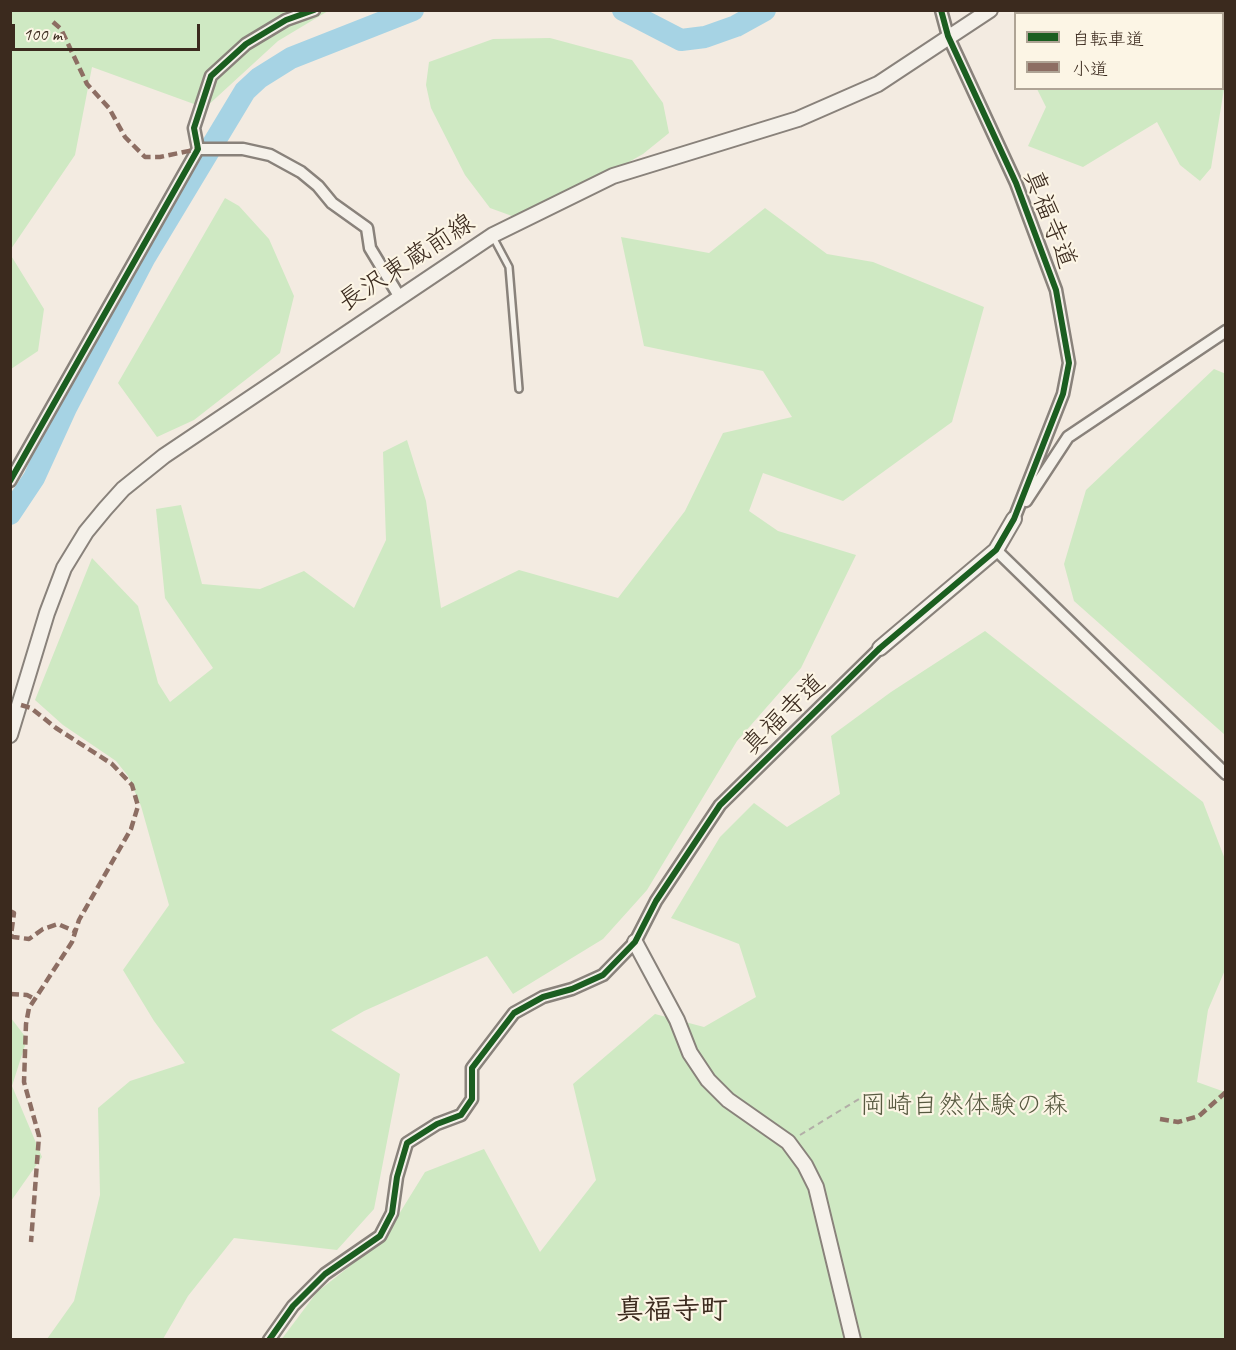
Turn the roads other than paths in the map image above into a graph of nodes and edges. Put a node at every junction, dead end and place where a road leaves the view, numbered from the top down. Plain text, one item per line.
1 (314, 10) edge
2 (941, 10) edge
3 (990, 10) edge
4 (948, 36) junction
5 (201, 149) junction
6 (493, 235) junction
7 (399, 296) junction
8 (1226, 331) edge
9 (519, 389) dead end
10 (10, 481) edge
11 (1014, 519) junction
12 (996, 549) junction
13 (880, 648) joint
14 (10, 735) edge
15 (1226, 774) edge
16 (635, 942) junction
17 (269, 1340) edge
18 (853, 1340) edge

1 - 5 street
2 - 4 street, 真福寺道
3 - 4 main road, 長沢東蔵前線
4 - 6 main road, 長沢東蔵前線
4 - 11 street, 真福寺道
5 - 7 street
5 - 10 street
6 - 7 main road, 長沢東蔵前線
6 - 9 lane
7 - 14 main road, 長沢東蔵前線
8 - 11 street
11 - 12 main road, 真福寺道
12 - 13 main road, 真福寺道
12 - 15 street
13 - 16 street, 真福寺道
16 - 17 street, 真福寺道
16 - 18 main road

